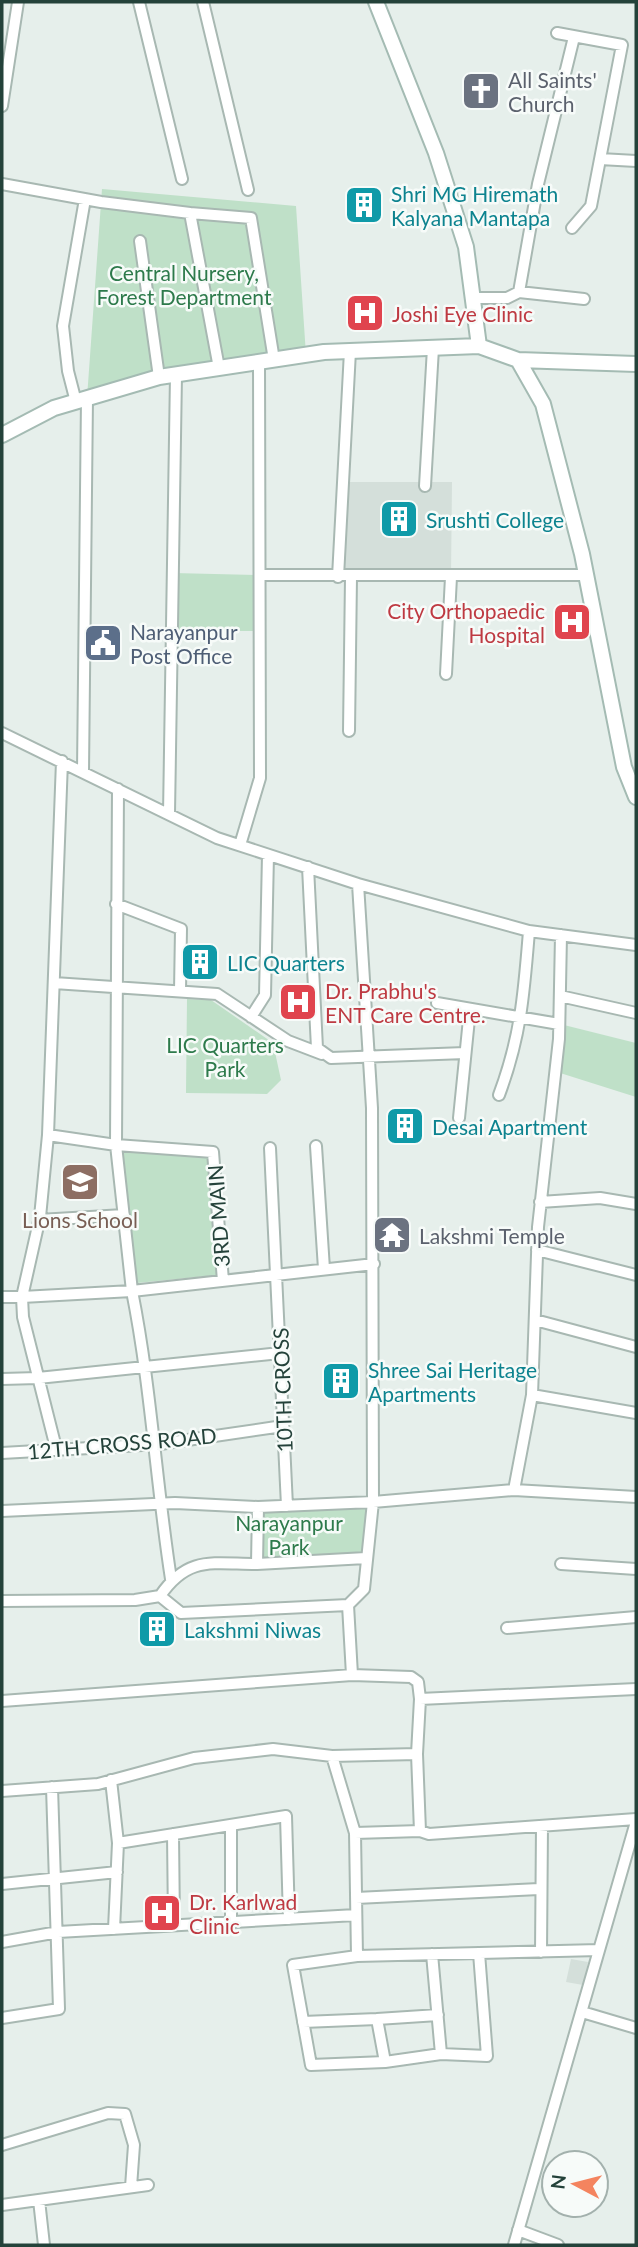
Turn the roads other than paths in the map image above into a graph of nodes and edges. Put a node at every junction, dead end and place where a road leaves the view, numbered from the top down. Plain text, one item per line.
1 (18, 2) edge
2 (139, 2) edge
3 (203, 2) edge
4 (376, 2) edge
5 (557, 33) dead end
6 (574, 37) junction
7 (2, 106) edge
8 (600, 159) junction
9 (636, 161) edge
10 (182, 179) dead end
11 (2, 184) edge
12 (248, 190) dead end
13 (85, 199) junction
14 (190, 213) junction
15 (572, 228) dead end
16 (140, 241) dead end
17 (519, 292) junction
18 (473, 298) junction
19 (584, 299) dead end
20 (480, 346) junction
21 (433, 348) junction
22 (350, 351) junction
23 (518, 360) junction
24 (266, 361) junction
25 (636, 364) edge
26 (219, 368) junction
27 (176, 375) junction
28 (159, 377) junction
29 (81, 400) junction
30 (2, 435) edge
31 (2, 443) edge
32 (425, 486) dead end
33 (261, 575) junction
34 (587, 575) junction
35 (338, 577) junction
36 (351, 577) junction
37 (451, 577) junction
38 (446, 674) dead end
39 (349, 731) dead end
40 (2, 733) edge
41 (62, 761) junction
42 (83, 772) junction
43 (118, 789) junction
44 (636, 797) edge
45 (169, 814) junction
46 (240, 845) junction
47 (268, 855) junction
48 (308, 867) junction
49 (358, 884) junction
50 (116, 904) junction
51 (529, 931) junction
52 (561, 935) junction
53 (636, 945) edge
54 (54, 983) junction
55 (115, 987) junction
56 (180, 991) junction
57 (559, 996) junction
58 (437, 1003) dead end
59 (470, 1009) junction
60 (636, 1013) edge
61 (251, 1017) junction
62 (522, 1018) junction
63 (559, 1024) junction
64 (466, 1053) junction
65 (369, 1055) junction
66 (331, 1058) junction
67 (499, 1095) dead end
68 (459, 1118) dead end
69 (48, 1135) junction
70 (116, 1145) junction
71 (316, 1146) dead end
72 (270, 1148) dead end
73 (540, 1202) junction
74 (636, 1204) edge
75 (124, 1215) junction
76 (39, 1220) junction
77 (537, 1250) junction
78 (374, 1264) junction
79 (324, 1269) junction
80 (277, 1275) junction
81 (636, 1275) edge
82 (223, 1281) junction
83 (132, 1291) junction
84 (2, 1297) edge
85 (22, 1297) junction
86 (535, 1320) junction
87 (636, 1347) edge
88 (280, 1353) junction
89 (147, 1367) junction
90 (38, 1378) junction
91 (2, 1379) edge
92 (532, 1395) junction
93 (636, 1413) edge
94 (283, 1426) junction
95 (155, 1444) junction
96 (56, 1448) junction
97 (2, 1453) edge
98 (514, 1490) junction
99 (636, 1497) edge
100 (373, 1502) junction
101 (159, 1504) junction
102 (287, 1506) junction
103 (258, 1507) junction
104 (2, 1511) edge
105 (366, 1558) junction
106 (257, 1564) junction
107 (561, 1564) dead end
108 (636, 1569) edge
109 (171, 1579) junction
110 (159, 1596) junction
111 (2, 1601) edge
112 (348, 1605) junction
113 (636, 1617) edge
114 (507, 1628) dead end
115 (352, 1675) junction
116 (636, 1689) edge
117 (420, 1699) junction
118 (2, 1701) edge
119 (417, 1754) junction
120 (332, 1756) junction
121 (111, 1780) junction
122 (52, 1787) junction
123 (2, 1791) edge
124 (636, 1820) edge
125 (231, 1825) junction
126 (541, 1826) junction
127 (421, 1831) junction
128 (355, 1833) junction
129 (173, 1834) junction
130 (118, 1843) junction
131 (632, 1852) edge
132 (117, 1872) junction
133 (56, 1878) junction
134 (2, 1884) edge
135 (539, 1889) junction
136 (356, 1898) junction
137 (356, 1915) junction
138 (289, 1919) junction
139 (231, 1922) junction
140 (174, 1926) junction
141 (114, 1929) junction
142 (58, 1932) junction
143 (2, 1942) edge
144 (599, 1950) junction
145 (541, 1952) junction
146 (479, 1953) junction
147 (432, 1954) junction
148 (357, 1956) junction
149 (582, 2012) junction
150 (438, 2015) junction
151 (2, 2018) edge
152 (377, 2019) junction
153 (303, 2022) junction
154 (636, 2028) edge
155 (441, 2054) junction
156 (385, 2062) junction
157 (2, 2145) edge
158 (148, 2185) dead end
159 (131, 2187) junction
160 (39, 2200) junction
161 (2, 2204) edge
162 (518, 2230) junction
163 (44, 2245) edge
164 (513, 2245) edge
165 (558, 2245) edge

1 - 7 street
2 - 10 street
3 - 12 street
4 - 18 street
5 - 6 street
6 - 8 street
6 - 17 street
8 - 9 street
8 - 15 street
11 - 13 street
13 - 14 street
13 - 29 street
14 - 24 street
14 - 26 street
16 - 28 street
17 - 18 street
17 - 19 street
18 - 20 street
20 - 21 street
20 - 23 street
21 - 22 street
21 - 32 street
22 - 24 street
22 - 35 street
23 - 25 street
23 - 34 street
24 - 26 street
24 - 33 street
26 - 27 street
27 - 28 street
27 - 45 street
28 - 29 street
29 - 30 street
29 - 42 street
30 - 31 street
33 - 35 street
33 - 46 street
34 - 37 street
34 - 44 street
35 - 36 street
36 - 37 street
36 - 39 street
37 - 38 street
40 - 41 street
41 - 42 street
41 - 54 street
42 - 43 street
43 - 45 street
43 - 50 street
45 - 46 street
46 - 47 street
47 - 48 street
47 - 61 street
48 - 49 street
48 - 66 street
49 - 51 street
49 - 65 street
50 - 55 street
50 - 56 street
51 - 52 street
51 - 62 street
52 - 53 street
52 - 57 street
54 - 55 street
54 - 69 street
55 - 56 street
55 - 70 street
56 - 61 street
57 - 60 street
57 - 63 street
58 - 59 street
59 - 62 street
59 - 64 street
61 - 66 street
62 - 63 street
62 - 67 street
63 - 73 street
64 - 65 street
64 - 68 street
65 - 66 street
65 - 78 street
69 - 70 street
69 - 76 street
70 - 75 street
70 - 82 street, 3RD MAIN
71 - 79 street
72 - 80 street, 10TH CROSS
73 - 74 street
73 - 77 street
75 - 76 street
75 - 83 street
76 - 85 street
77 - 81 street
77 - 86 street
78 - 79 street
78 - 100 street
79 - 80 street
80 - 82 street
80 - 88 street, 10TH CROSS
82 - 83 street
83 - 85 street
83 - 89 street
84 - 85 street
85 - 90 street
86 - 87 street
86 - 92 street
88 - 89 street
88 - 94 street, 10TH CROSS
89 - 90 street
89 - 95 street
90 - 91 street
90 - 96 street
92 - 93 street
92 - 98 street
94 - 95 street, 12TH CROSS ROAD
94 - 102 street, 10TH CROSS
95 - 96 street, 12TH CROSS ROAD
95 - 101 street
96 - 97 street, 12TH CROSS ROAD
98 - 99 street
98 - 100 street
100 - 102 street
100 - 105 street
101 - 103 street
101 - 104 street
101 - 109 street
102 - 103 street
103 - 106 street
105 - 106 street
105 - 112 street
106 - 109 street
107 - 108 street
109 - 110 street
110 - 111 street
110 - 112 street
112 - 115 street
113 - 114 street
115 - 117 street
115 - 118 street
116 - 117 street
117 - 119 street
119 - 120 street
119 - 127 street
120 - 121 street
120 - 128 street
121 - 122 street
121 - 130 street
122 - 123 street
122 - 133 street
124 - 126 street
124 - 131 street
125 - 129 street
125 - 138 street
125 - 139 street
126 - 127 street
126 - 135 street
127 - 128 street
128 - 136 street
129 - 130 street
129 - 140 street
130 - 132 street
131 - 144 street
132 - 133 street
132 - 141 street
133 - 134 street
133 - 142 street
135 - 136 street
135 - 145 street
136 - 137 street
137 - 138 street
137 - 148 street
138 - 139 street
139 - 140 street
140 - 141 street
141 - 142 street
142 - 143 street
142 - 151 street
144 - 145 street
144 - 149 street
145 - 146 street
146 - 147 street
146 - 155 street
147 - 148 street
147 - 150 street
148 - 153 street
149 - 154 street
149 - 162 street
150 - 152 street
150 - 155 street
152 - 153 street
152 - 156 street
153 - 156 street
155 - 156 street
157 - 159 street
158 - 159 street
159 - 160 street
160 - 161 street
160 - 163 street
162 - 164 street
162 - 165 street

